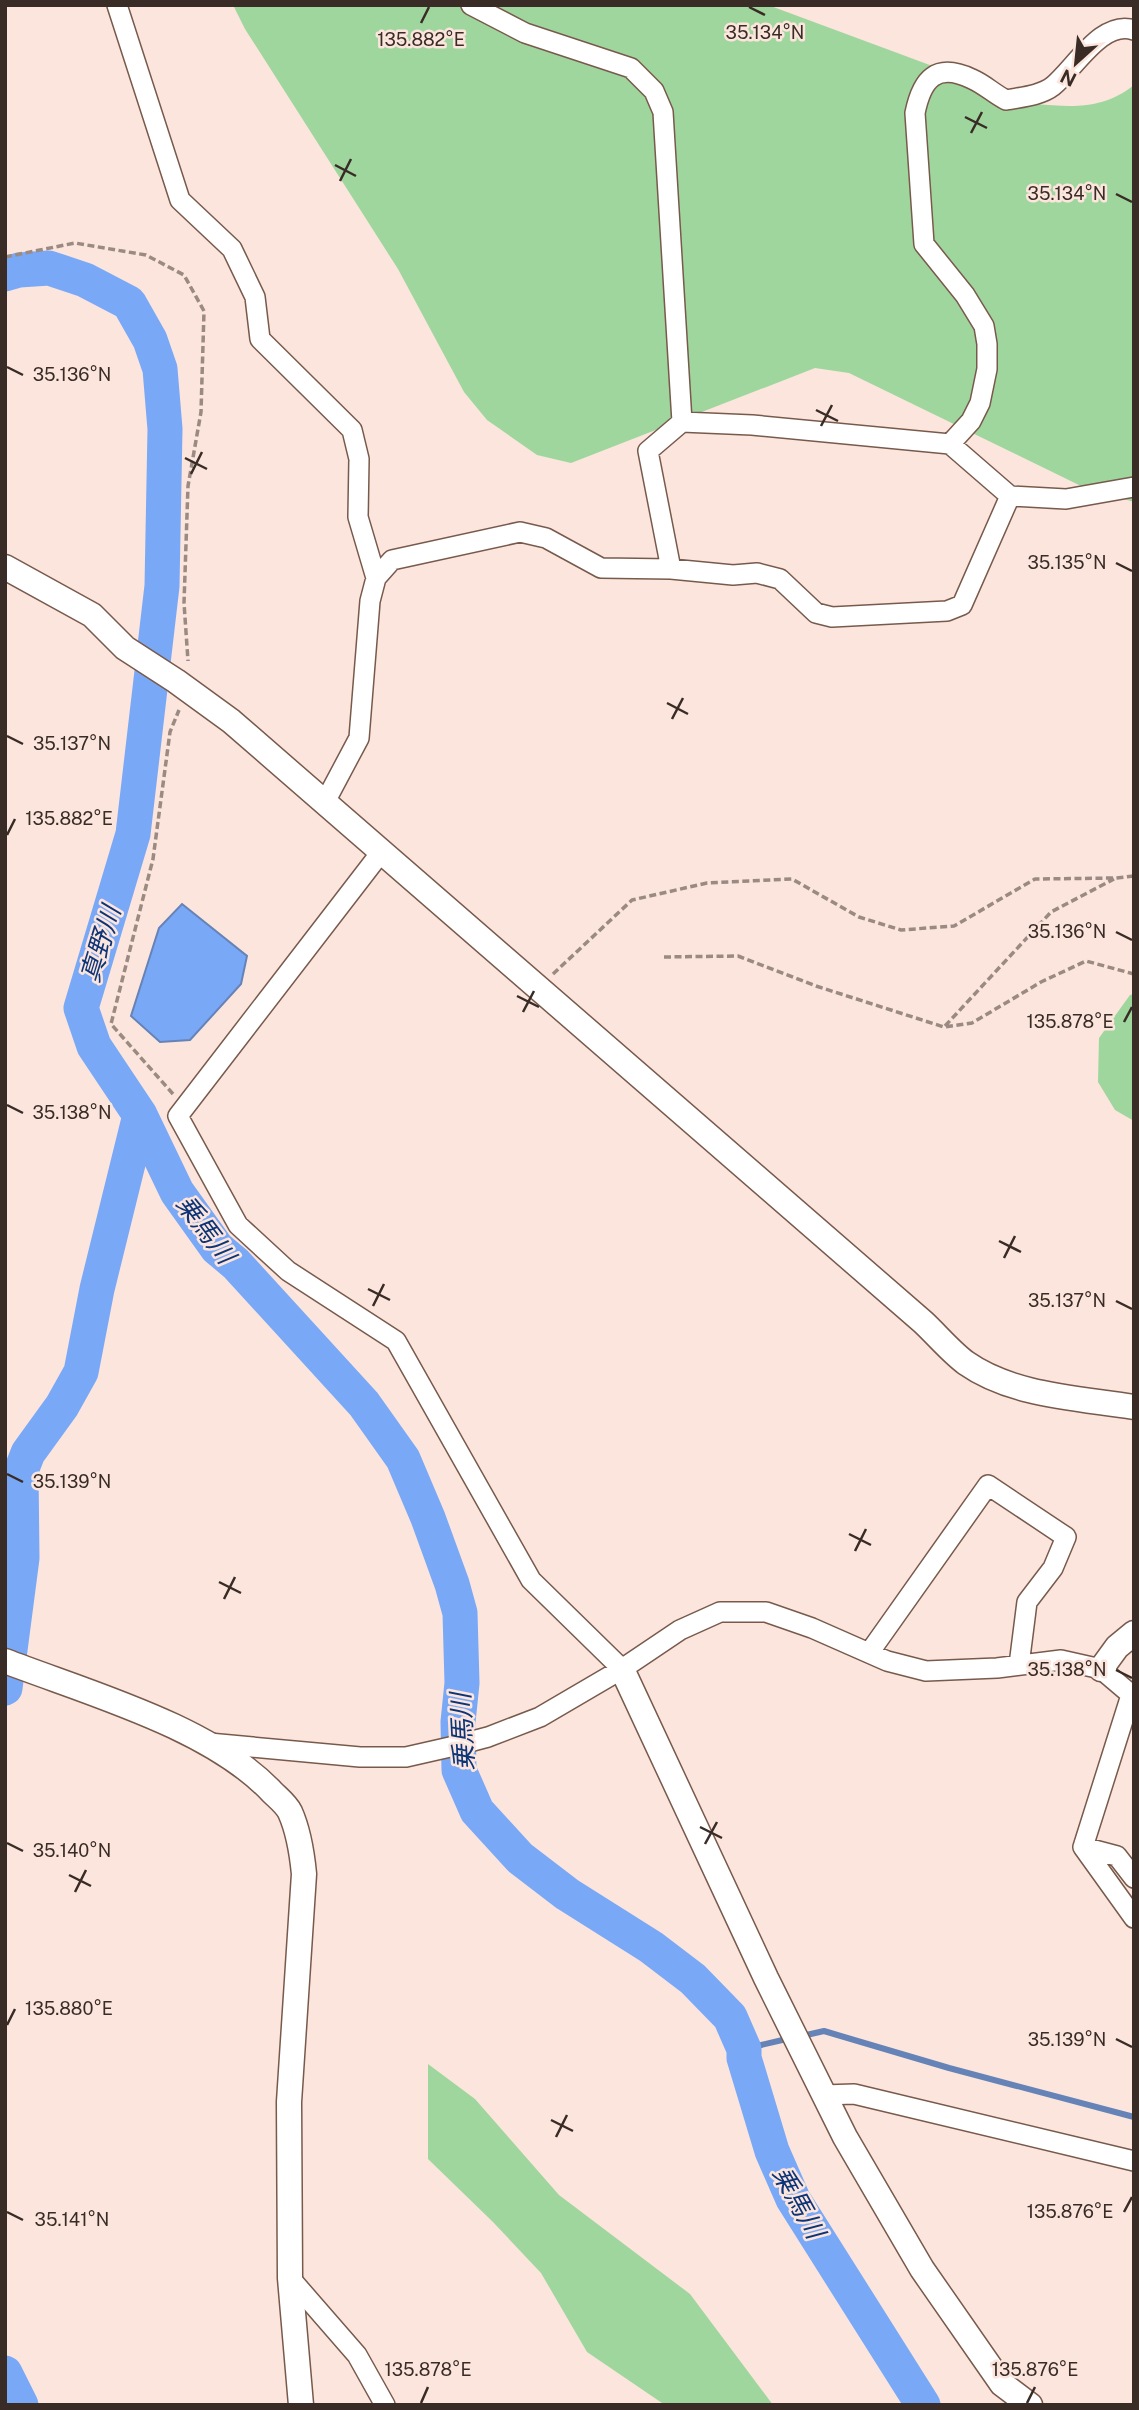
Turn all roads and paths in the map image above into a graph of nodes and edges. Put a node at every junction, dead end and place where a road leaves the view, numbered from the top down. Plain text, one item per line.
1 (117, 5) edge
2 (471, 5) edge
3 (1134, 30) edge
4 (5, 257) edge
5 (682, 422) junction
6 (950, 444) junction
7 (1134, 487) edge
8 (1010, 496) junction
9 (5, 567) edge
10 (671, 569) junction
11 (376, 578) junction
12 (182, 684) junction
13 (325, 802) junction
14 (382, 851) junction
15 (1134, 876) edge
16 (1116, 878) junction
17 (664, 957) dead end
18 (1134, 974) edge
19 (539, 988) junction
20 (944, 1027) junction
21 (184, 1107) junction
22 (1134, 1407) edge
23 (1134, 1633) edge
24 (869, 1653) junction
25 (5, 1661) edge
26 (1019, 1665) junction
27 (621, 1669) junction
28 (1101, 1670) junction
29 (1133, 1696) edge
30 (204, 1743) junction
31 (1083, 1847) junction
32 (1134, 1878) edge
33 (1134, 1918) edge
34 (824, 2095) junction
35 (1134, 2161) edge
36 (290, 2278) junction
37 (301, 2405) edge
38 (384, 2405) edge
39 (1030, 2405) edge

1 - 11 street
2 - 5 street
3 - 6 street
4 - 12 path
5 - 6 street
5 - 10 street
6 - 8 street
7 - 8 street
8 - 10 street
9 - 12 street
10 - 11 street
11 - 13 street
12 - 13 street
12 - 21 path
13 - 14 street
14 - 19 street
14 - 21 street
15 - 16 path
16 - 19 path
16 - 20 path
17 - 20 path
18 - 20 path
19 - 22 street
21 - 27 street
23 - 28 street
24 - 26 street
24 - 26 street
24 - 27 street
25 - 30 street
26 - 28 street
27 - 30 street
27 - 34 street
28 - 29 street
29 - 31 street
30 - 36 street
31 - 32 street
31 - 33 street
34 - 35 street
34 - 39 street
36 - 37 street
36 - 38 street

